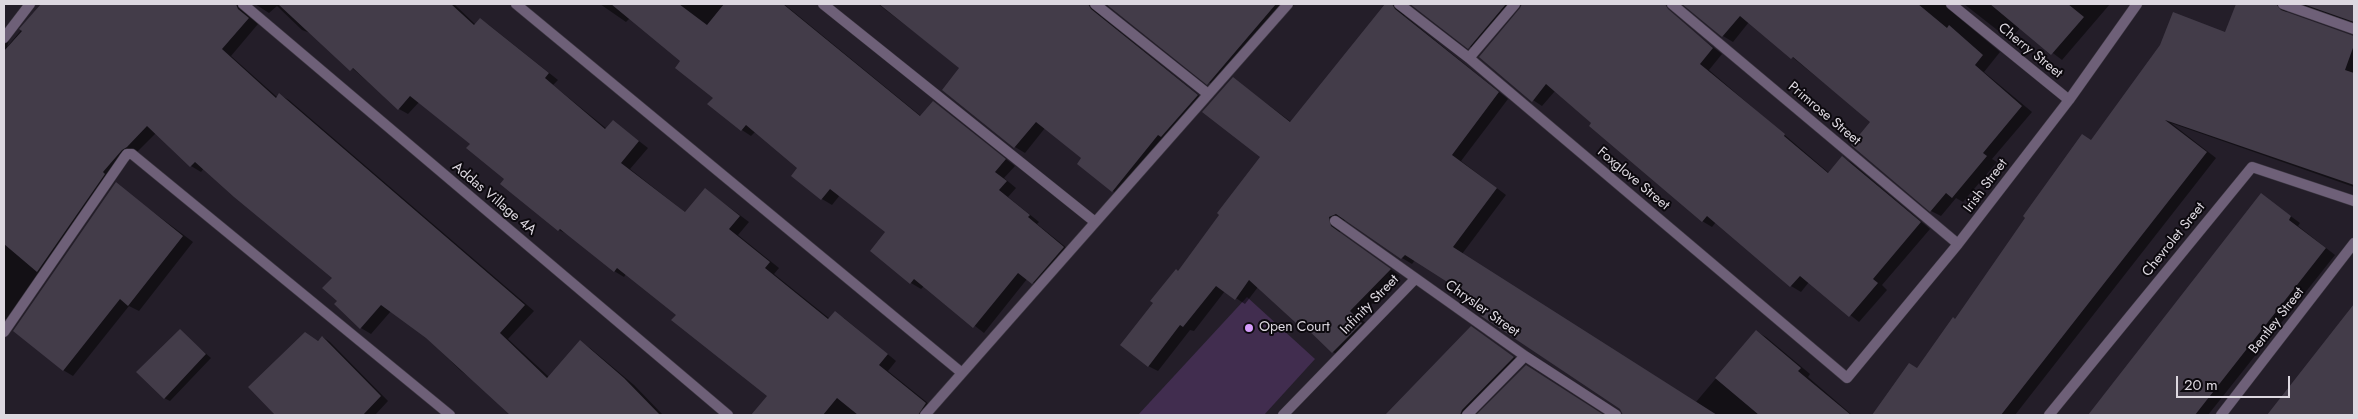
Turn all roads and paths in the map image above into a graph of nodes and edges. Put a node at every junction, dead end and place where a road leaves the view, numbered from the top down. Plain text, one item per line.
1 (30, 4) edge
2 (242, 4) edge
3 (516, 4) edge
4 (824, 4) edge
5 (1095, 4) edge
6 (1288, 4) edge
7 (1399, 4) edge
8 (1515, 4) edge
9 (1672, 4) edge
10 (1951, 4) edge
11 (2137, 4) edge
12 (2283, 4) edge
13 (2354, 29) edge
14 (4, 38) edge
15 (1469, 58) junction
16 (1208, 94) junction
17 (2069, 100) junction
18 (2354, 201) edge
19 (1335, 221) dead end
20 (1094, 222) junction
21 (2354, 243) edge
22 (1958, 244) junction
23 (1415, 279) junction
24 (4, 332) edge
25 (1525, 356) junction
26 (962, 373) junction
27 (1847, 378) joint
28 (450, 415) edge
29 (728, 415) edge
30 (925, 415) edge
31 (1283, 415) edge
32 (1467, 415) edge
33 (1616, 415) edge
34 (2049, 415) edge
35 (2221, 415) edge

1 - 14 street
2 - 29 street, Addas Village 4A
3 - 26 street
4 - 20 street
5 - 16 street
6 - 16 street
7 - 15 street, Foxglove Street
8 - 15 street
9 - 22 street, Primrose Street
10 - 17 street, Cherry Street
11 - 17 street, Irish Street
12 - 13 street
15 - 27 street, Foxglove Street
16 - 20 street
17 - 22 street, Irish Street
18 - 34 street, Chevrolet Sreet
19 - 23 street, Chrysler Street
20 - 26 street
21 - 35 street, Bentley Street
22 - 27 street, Irish Street
23 - 25 street, Chrysler Street
23 - 31 street, Infinity Street
24 - 28 street
25 - 32 street
25 - 33 street, Chrysler Street
26 - 30 street

